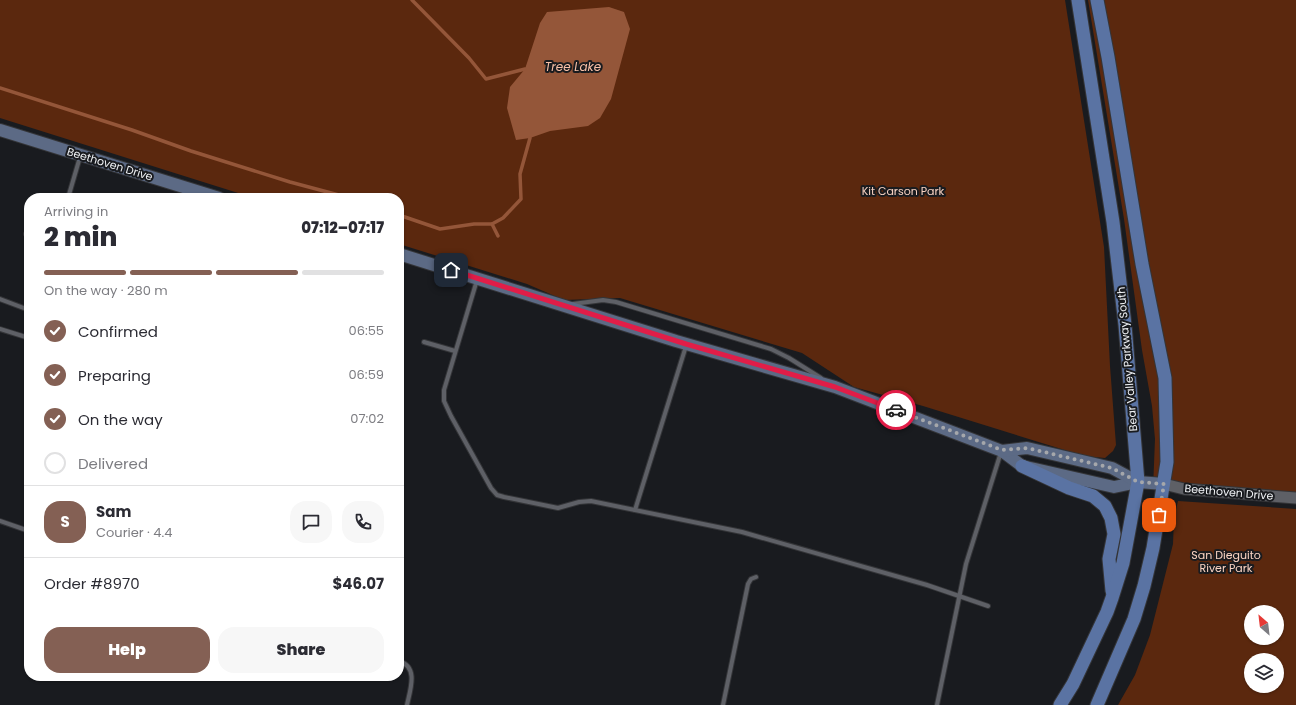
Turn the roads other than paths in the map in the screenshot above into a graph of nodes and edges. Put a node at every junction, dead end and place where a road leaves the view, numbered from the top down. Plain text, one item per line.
1 (1078, 0) edge
2 (1097, 0) edge
3 (0, 130) edge
4 (81, 155) junction
5 (70, 193) edge
6 (203, 193) edge
7 (404, 256) edge
8 (477, 278) junction
9 (0, 299) edge
10 (563, 305) junction
11 (24, 308) edge
12 (0, 329) edge
13 (24, 336) edge
14 (424, 342) dead end
15 (686, 344) junction
16 (455, 351) junction
17 (835, 387) junction
18 (1002, 450) junction
19 (1022, 466) junction
20 (1138, 482) junction
21 (1164, 484) junction
22 (1296, 498) edge
23 (635, 510) junction
24 (0, 521) edge
25 (24, 529) edge
26 (756, 577) dead end
27 (960, 595) junction
28 (1112, 598) junction
29 (988, 606) dead end
30 (404, 664) edge
31 (407, 705) edge
32 (724, 705) edge
33 (936, 705) edge
34 (1060, 705) edge
35 (1097, 705) edge

1 - 20 main road, Bear Valley Parkway South
2 - 21 main road
3 - 4 main road, Beethoven Drive
4 - 5 lane
4 - 6 main road, Beethoven Drive
7 - 8 main road, Beethoven Drive
8 - 10 main road, Beethoven Drive
8 - 16 lane
9 - 11 lane
10 - 15 main road, Beethoven Drive
10 - 17 lane
12 - 13 lane
14 - 16 lane
15 - 17 main road, Beethoven Drive
15 - 23 lane
16 - 23 lane
17 - 18 main road, Beethoven Drive
18 - 19 main road, Beethoven Drive
18 - 20 main road, Beethoven Drive
18 - 27 lane
19 - 20 main road, Beethoven Drive
19 - 28 main road
20 - 21 main road, Beethoven Drive
20 - 28 main road, Bear Valley Parkway South
21 - 22 street, Beethoven Drive
21 - 35 main road
23 - 27 lane
24 - 25 lane
26 - 32 lane
27 - 29 lane
27 - 33 lane
28 - 34 main road, Bear Valley Parkway South
30 - 31 lane

